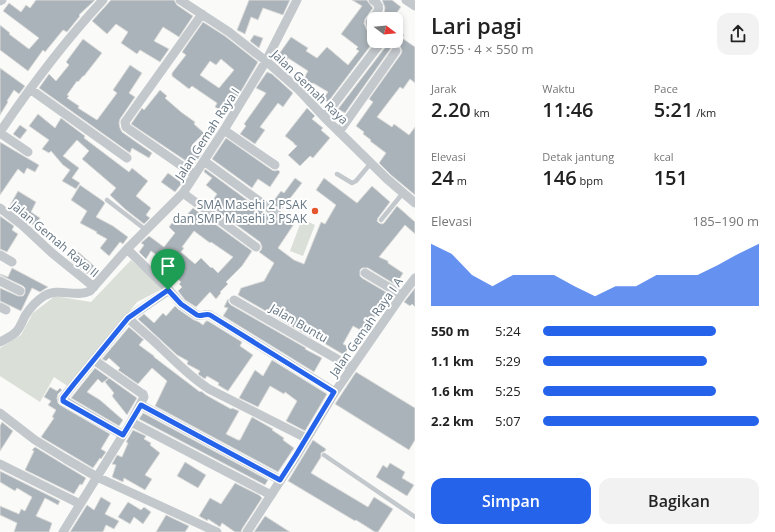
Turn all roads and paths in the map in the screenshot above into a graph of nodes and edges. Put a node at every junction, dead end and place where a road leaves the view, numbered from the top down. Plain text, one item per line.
1 (103, 0) edge
2 (180, 0) edge
3 (296, 0) edge
4 (373, 0) edge
5 (406, 0) edge
6 (415, 6) edge
7 (377, 12) edge
8 (202, 14) junction
9 (377, 48) edge
10 (396, 51) dead end
11 (266, 61) junction
12 (30, 89) junction
13 (324, 117) junction
14 (224, 130) junction
15 (339, 132) junction
16 (0, 133) edge
17 (28, 152) dead end
18 (127, 158) dead end
19 (204, 161) junction
20 (371, 163) junction
21 (275, 165) dead end
22 (337, 174) dead end
23 (195, 175) junction
24 (183, 193) junction
25 (403, 193) junction
26 (107, 200) dead end
27 (415, 203) edge
28 (0, 208) edge
29 (277, 214) dead end
30 (381, 220) dead end
31 (146, 230) junction
32 (256, 247) dead end
33 (127, 249) junction
34 (0, 255) edge
35 (12, 262) dead end
36 (365, 272) dead end
37 (415, 278) edge
38 (0, 281) edge
39 (94, 287) junction
40 (168, 290) junction
41 (20, 291) dead end
42 (402, 294) junction
43 (234, 300) dead end
44 (128, 318) junction
45 (0, 342) edge
46 (94, 360) junction
47 (351, 367) junction
48 (334, 392) junction
49 (141, 405) junction
50 (0, 413) edge
51 (131, 422) junction
52 (123, 435) junction
53 (306, 438) junction
54 (324, 455) dead end
55 (0, 464) edge
56 (97, 477) junction
57 (280, 480) junction
58 (271, 495) junction
59 (80, 504) junction
60 (415, 517) edge
61 (63, 532) edge
62 (217, 532) edge
63 (247, 532) edge

1 - 12 street
2 - 8 street, Jalan Gemah Raya
3 - 11 street, Jalan Gemah Raya I
4 - 7 street
5 - 6 street
8 - 11 street, Jalan Gemah Raya
8 - 23 street
9 - 13 street
10 - 15 street
11 - 13 street, Jalan Gemah Raya
11 - 14 street, Jalan Gemah Raya I
12 - 16 street
12 - 18 street
13 - 15 street, Jalan Gemah Raya
14 - 19 street, Jalan Gemah Raya I
14 - 21 street
15 - 20 street, Jalan Gemah Raya
16 - 17 street
19 - 23 street, Jalan Gemah Raya I
19 - 29 street
20 - 22 lane
20 - 25 street, Jalan Gemah Raya
23 - 24 street, Jalan Gemah Raya I
24 - 31 street, Jalan Gemah Raya I
24 - 32 street
25 - 27 street, Jalan Gemah Raya
25 - 30 lane
26 - 31 lane
28 - 39 street, Jalan Gemah Raya II
31 - 33 street, Jalan Gemah Raya I
33 - 39 street, Jalan Gemah Raya I
33 - 40 street
34 - 35 street
36 - 42 street
37 - 42 street, Jalan Gemah Raya I A
38 - 41 street
39 - 45 street
40 - 44 street
40 - 48 street
42 - 47 street, Jalan Gemah Raya I A
43 - 47 street, Jalan Buntu
44 - 46 street
44 - 53 street
46 - 49 street
46 - 52 street
47 - 48 street, Jalan Gemah Raya I A
48 - 53 street, Jalan Gemah Raya I A
49 - 51 street
49 - 57 street
50 - 56 street
51 - 52 street
51 - 58 street
52 - 56 street
53 - 57 street, Jalan Gemah Raya I A
54 - 60 lane
55 - 59 street
56 - 59 street
56 - 62 street
57 - 58 street, Jalan Gemah Raya I A
58 - 63 street, Jalan Gemah Raya I A
59 - 61 street

